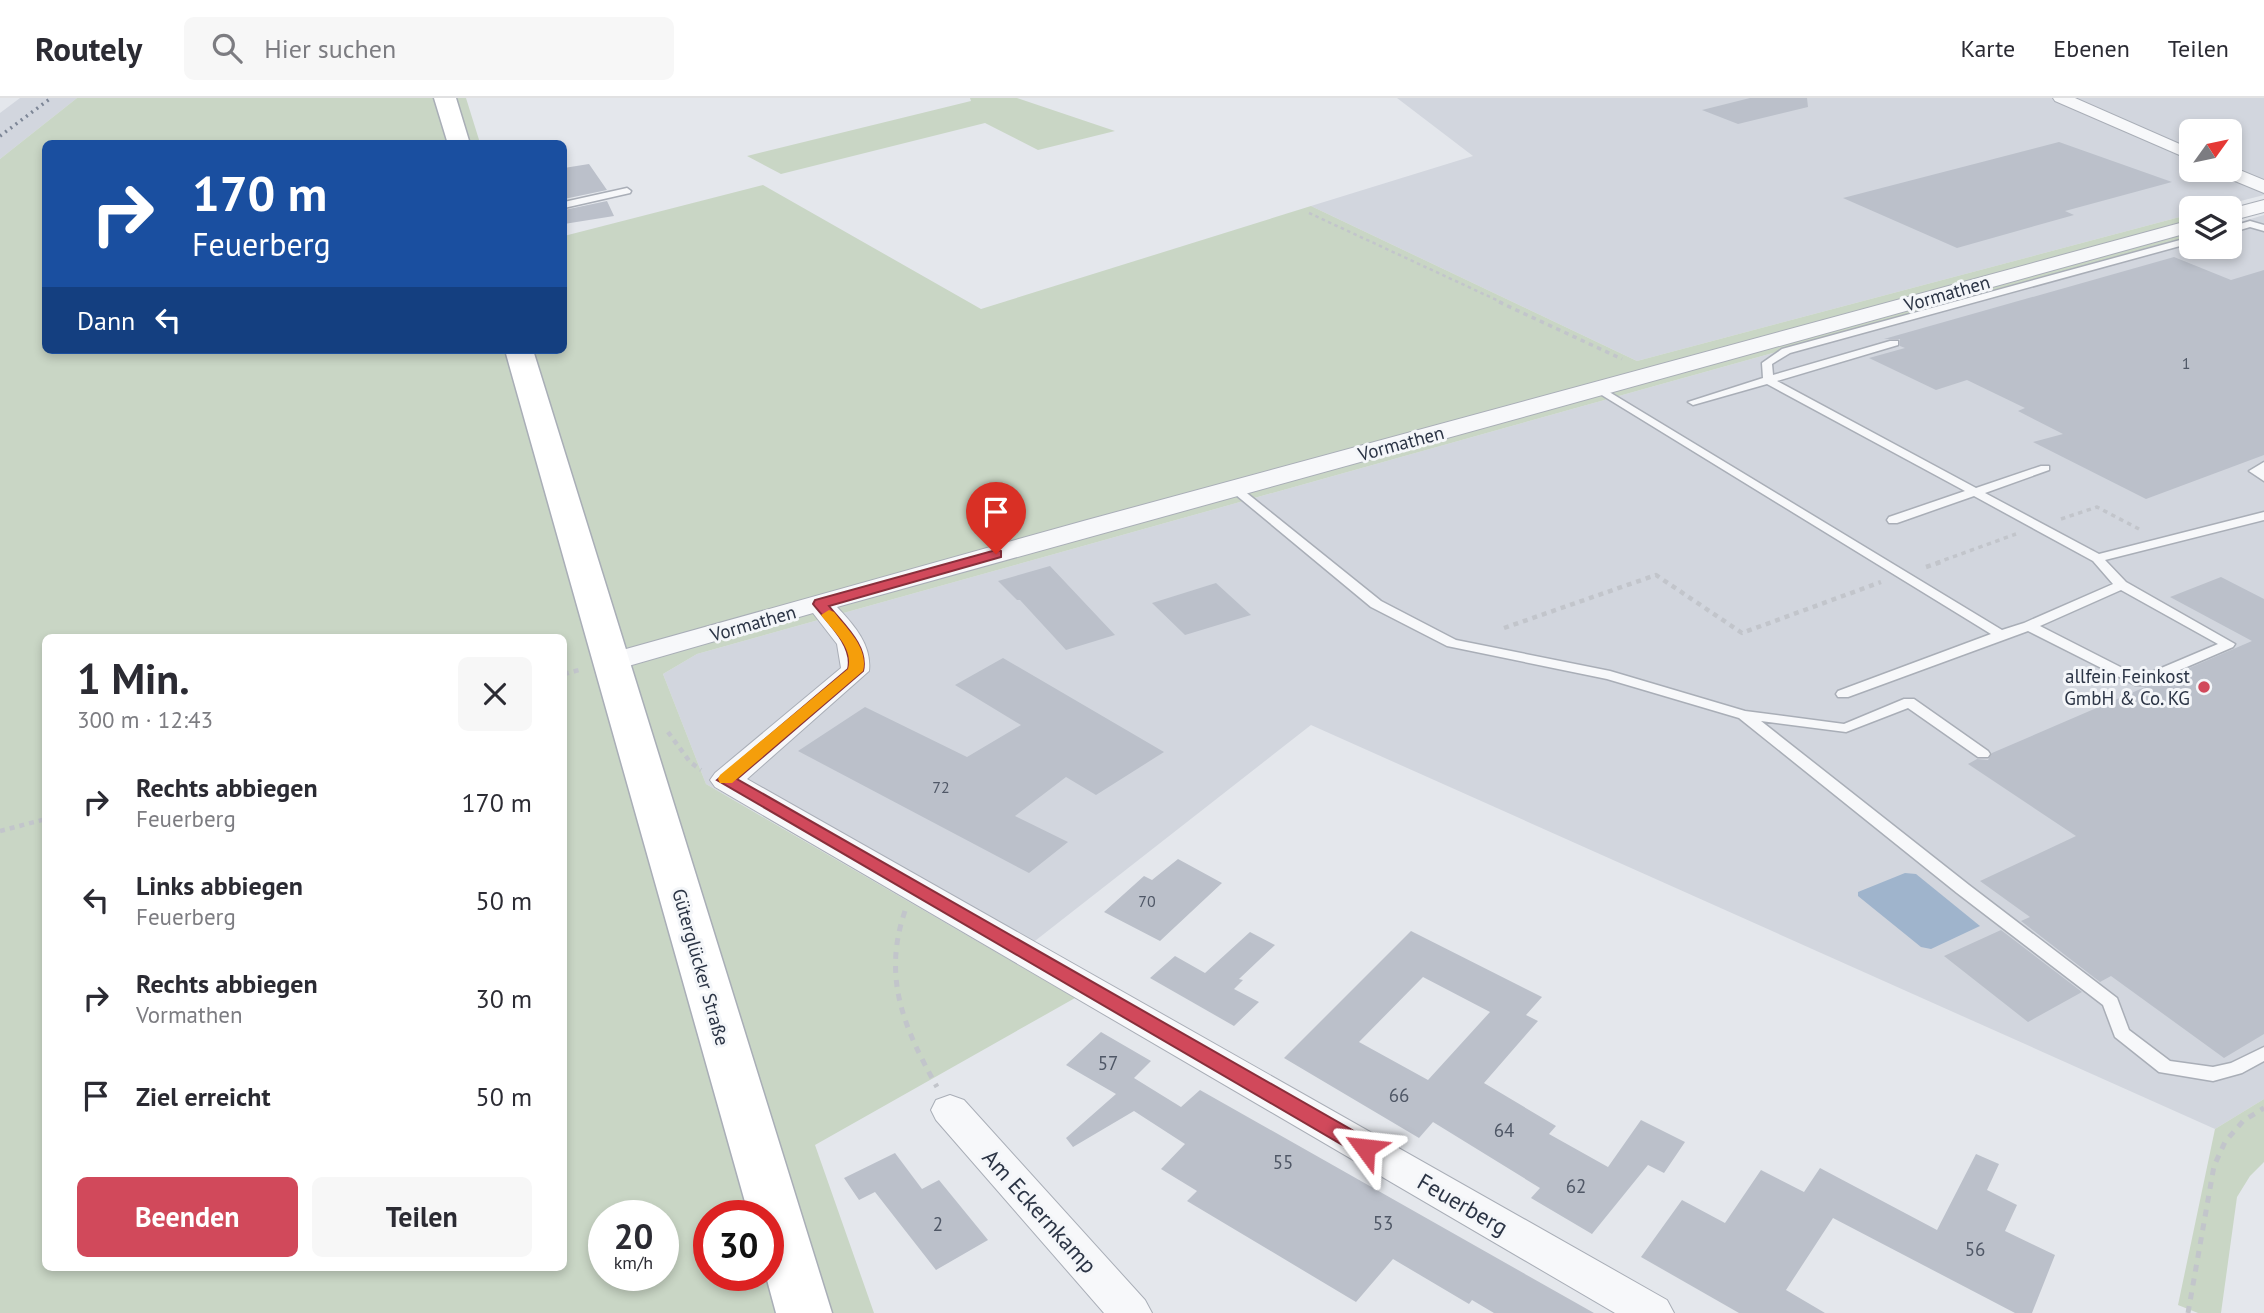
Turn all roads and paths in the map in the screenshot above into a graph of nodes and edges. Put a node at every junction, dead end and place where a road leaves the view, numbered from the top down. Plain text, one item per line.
1 (445, 98) edge
2 (2061, 98) edge
3 (458, 140) edge
4 (2179, 150) edge
5 (2242, 178) edge
6 (2264, 187) edge
7 (627, 191) dead end
8 (567, 204) edge
9 (2264, 206) edge
10 (2242, 212) edge
11 (1309, 213) dead end
12 (2242, 226) edge
13 (2264, 228) edge
14 (2179, 229) edge
15 (2179, 243) edge
16 (1894, 343) dead end
17 (520, 354) edge
18 (1655, 374) junction
19 (1768, 380) junction
20 (1597, 389) junction
21 (1693, 402) dead end
22 (2264, 465) edge
23 (2045, 468) dead end
24 (2264, 478) edge
25 (1234, 488) junction
26 (1976, 491) junction
27 (2264, 516) edge
28 (1893, 520) dead end
29 (2038, 527) junction
30 (2160, 540) junction
31 (2097, 558) junction
32 (1902, 575) junction
33 (2121, 585) junction
34 (820, 604) junction
35 (2029, 626) junction
36 (1504, 628) dead end
37 (2001, 635) junction
38 (605, 641) junction
39 (1843, 694) dead end
40 (1744, 715) junction
41 (1983, 754) dead end
42 (42, 819) edge
43 (0, 831) edge
44 (915, 888) junction
45 (2264, 1053) edge
46 (2264, 1108) edge
47 (950, 1110) joint
48 (804, 1313) edge
49 (1129, 1313) edge
50 (1652, 1313) edge
51 (2188, 1313) edge

1 - 3 street
2 - 4 street
5 - 6 street
7 - 8 lane
9 - 10 street
11 - 18 path
12 - 13 lane
14 - 18 street, Vormathen
15 - 19 lane
16 - 19 lane
17 - 38 street, Güterglücker Straße
18 - 20 street, Vormathen
19 - 21 lane
19 - 26 lane
20 - 25 street, Vormathen
20 - 32 lane
22 - 24 lane
23 - 26 lane
25 - 34 street, Vormathen
25 - 40 lane
26 - 28 lane
26 - 29 lane
27 - 30 lane
29 - 30 path
29 - 31 lane
29 - 32 path
30 - 31 lane
31 - 33 lane
32 - 36 path
32 - 37 lane
33 - 35 lane
33 - 35 lane
34 - 38 street, Vormathen
34 - 44 street, Feuerberg
35 - 37 lane
37 - 39 lane
38 - 48 street, Güterglücker Straße
40 - 41 lane
40 - 45 lane
42 - 43 path
44 - 47 path
44 - 50 street, Feuerberg
46 - 51 path
47 - 49 street, Am Eckernkamp

